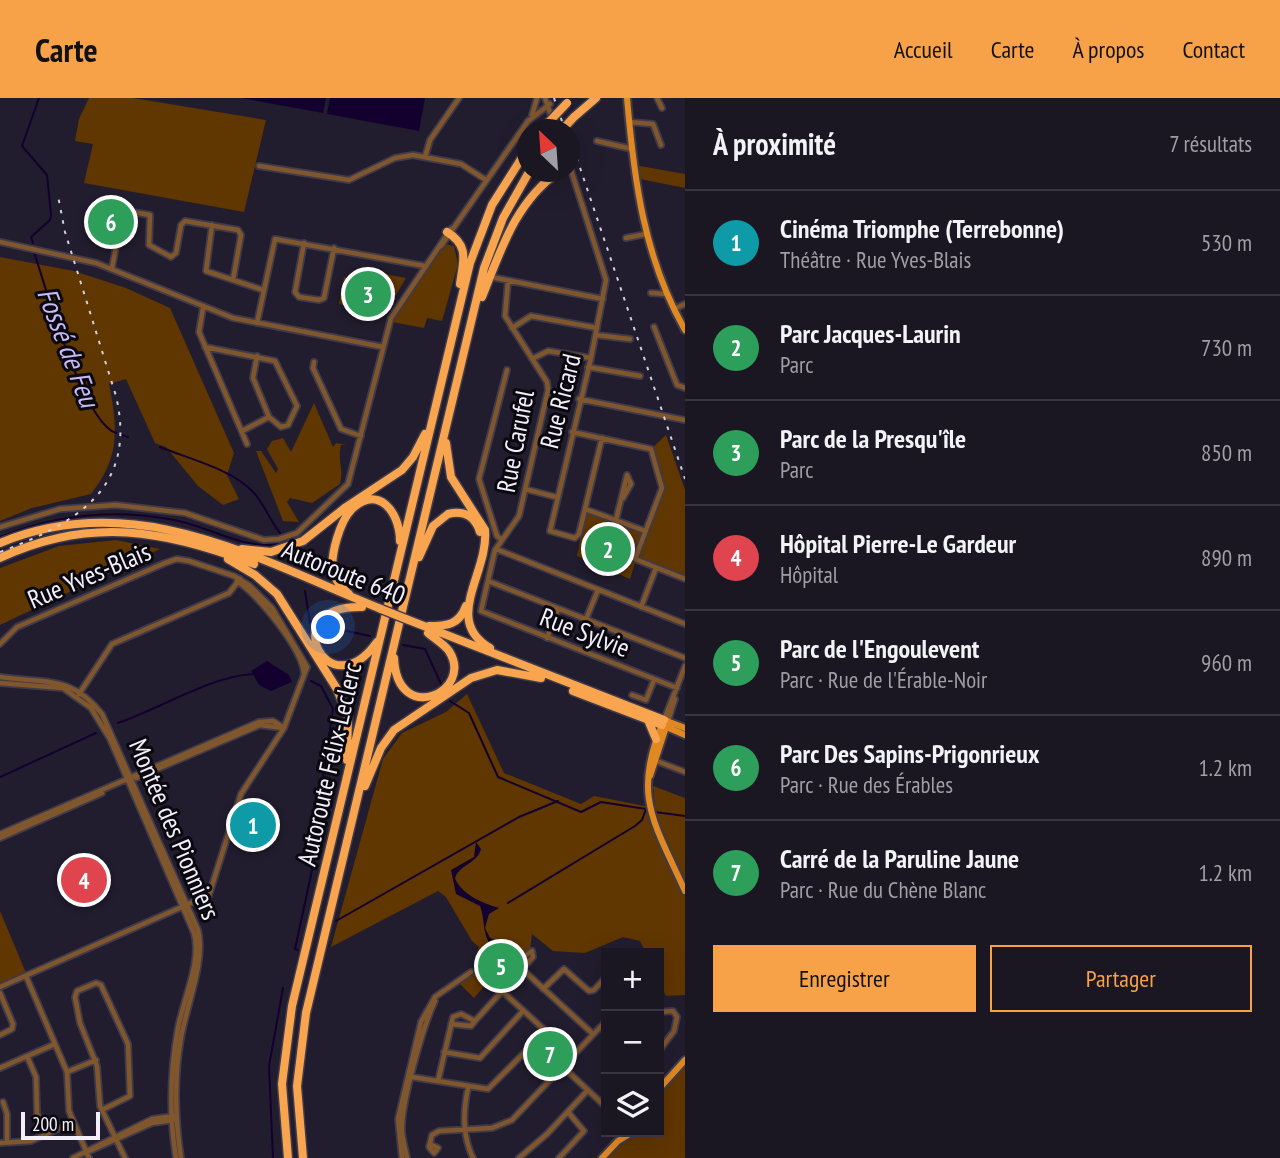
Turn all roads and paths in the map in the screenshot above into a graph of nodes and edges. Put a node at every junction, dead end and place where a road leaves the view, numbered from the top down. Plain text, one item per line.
1 (459, 98) edge
2 (537, 98) edge
3 (596, 98) edge
4 (627, 98) edge
5 (657, 98) edge
6 (570, 100) edge
7 (548, 101) edge
8 (662, 108) dead end
9 (532, 116) junction
10 (552, 119) edge
11 (555, 119) edge
12 (572, 119) edge
13 (629, 122) junction
14 (597, 141) dead end
15 (661, 145) dead end
16 (632, 149) junction
17 (425, 157) junction
18 (517, 163) edge
19 (259, 166) dead end
20 (486, 180) junction
21 (524, 182) edge
22 (547, 182) edge
23 (574, 182) edge
24 (123, 209) junction
25 (212, 225) junction
26 (449, 231) junction
27 (119, 233) junction
28 (646, 234) junction
29 (626, 238) dead end
30 (0, 242) edge
31 (304, 243) junction
32 (334, 248) junction
33 (425, 266) junction
34 (112, 268) junction
35 (496, 278) dead end
36 (233, 280) junction
37 (508, 281) junction
38 (263, 290) junction
39 (651, 293) dead end
40 (667, 293) junction
41 (603, 299) junction
42 (685, 304) edge
43 (203, 308) junction
44 (674, 309) junction
45 (471, 322) junction
46 (257, 323) junction
47 (454, 326) junction
48 (654, 327) dead end
49 (512, 328) junction
50 (597, 328) junction
51 (685, 330) edge
52 (596, 335) junction
53 (630, 339) dead end
54 (383, 347) junction
55 (205, 348) junction
56 (257, 356) junction
57 (591, 358) junction
58 (532, 359) junction
59 (314, 362) dead end
60 (587, 367) junction
61 (507, 370) dead end
62 (640, 376) dead end
63 (685, 388) edge
64 (579, 399) junction
65 (434, 412) junction
66 (269, 417) junction
67 (685, 420) edge
68 (447, 424) junction
69 (242, 431) junction
70 (572, 432) junction
71 (361, 436) junction
72 (602, 438) junction
73 (247, 444) dead end
74 (525, 489) junction
75 (556, 496) junction
76 (623, 498) dead end
77 (585, 509) junction
78 (616, 520) junction
79 (0, 527) edge
80 (645, 531) junction
81 (504, 537) junction
82 (206, 540) junction
83 (193, 542) junction
84 (0, 543) edge
85 (496, 549) junction
86 (400, 556) junction
87 (0, 558) edge
88 (656, 568) junction
89 (685, 579) edge
90 (239, 580) junction
91 (488, 581) junction
92 (409, 582) junction
93 (597, 590) junction
94 (354, 598) junction
95 (362, 607) junction
96 (641, 607) junction
97 (558, 608) junction
98 (481, 610) joint
99 (381, 612) junction
100 (586, 620) junction
101 (685, 624) edge
102 (427, 630) junction
103 (381, 637) junction
104 (547, 638) junction
105 (0, 644) edge
106 (393, 648) junction
107 (504, 658) junction
108 (685, 658) edge
109 (685, 667) edge
110 (0, 677) edge
111 (541, 678) junction
112 (654, 680) junction
113 (0, 683) edge
114 (676, 690) junction
115 (79, 694) junction
116 (632, 695) dead end
117 (662, 720) junction
118 (284, 728) junction
119 (683, 732) edge
120 (658, 741) junction
121 (652, 760) junction
122 (685, 772) edge
123 (130, 779) junction
124 (343, 794) junction
125 (353, 818) junction
126 (0, 836) edge
127 (685, 891) edge
128 (198, 902) junction
129 (185, 907) junction
130 (192, 917) junction
131 (528, 963) dead end
132 (194, 969) junction
133 (522, 969) junction
134 (471, 972) dead end
135 (26, 976) junction
136 (601, 982) edge
137 (0, 987) edge
138 (543, 989) junction
139 (502, 991) junction
140 (0, 993) edge
141 (523, 1011) junction
142 (664, 1012) edge
143 (475, 1021) junction
144 (451, 1024) junction
145 (601, 1026) edge
146 (546, 1031) junction
147 (593, 1034) junction
148 (0, 1035) edge
149 (55, 1044) junction
150 (664, 1045) edge
151 (444, 1052) junction
152 (526, 1052) junction
153 (27, 1056) junction
154 (573, 1056) junction
155 (96, 1060) junction
156 (685, 1060) edge
157 (0, 1068) edge
158 (564, 1068) junction
159 (67, 1072) junction
160 (411, 1075) junction
161 (554, 1077) junction
162 (438, 1081) junction
163 (664, 1083) edge
164 (468, 1088) junction
165 (588, 1090) junction
166 (3, 1102) dead end
167 (601, 1102) edge
168 (102, 1110) junction
169 (568, 1112) junction
170 (174, 1118) junction
171 (73, 1122) junction
172 (465, 1130) junction
173 (46, 1135) junction
174 (623, 1137) edge
175 (116, 1138) junction
176 (7, 1142) junction
177 (0, 1143) edge
178 (432, 1144) dead end
179 (86, 1152) junction
180 (303, 1157) edge
181 (73, 1158) edge
182 (89, 1158) edge
183 (125, 1158) edge
184 (178, 1158) edge
185 (286, 1158) edge
186 (404, 1158) edge
187 (473, 1158) edge
188 (519, 1158) edge
189 (559, 1158) edge
190 (602, 1158) edge

1 - 17 street
2 - 9 street
3 - 12 highway, bridge
4 - 13 main road
5 - 8 street
6 - 10 highway, bridge
7 - 9 street
7 - 11 street
9 - 20 street
13 - 15 street
13 - 16 main road
14 - 16 street
16 - 28 main road
17 - 19 street
17 - 20 street
18 - 47 highway, Autoroute Félix-Leclerc
20 - 26 street
21 - 45 highway, Autoroute Félix-Leclerc
22 - 45 highway
23 - 41 street, Rue Ricard
24 - 25 street
24 - 27 street
24 - 27 street
25 - 36 street
25 - 36 street
26 - 33 street
26 - 47 highway
27 - 34 street
28 - 29 street
28 - 40 main road
30 - 34 street
31 - 32 street
31 - 32 street
31 - 38 street
32 - 33 street
33 - 54 street
34 - 43 street
35 - 37 street
36 - 38 street
37 - 41 street
37 - 49 street, Rue Carufel
38 - 46 street
39 - 40 street
40 - 44 main road
41 - 50 street, Rue Ricard
42 - 44 street
43 - 46 street
43 - 55 street
44 - 51 main road
45 - 68 highway, Autoroute Félix-Leclerc
46 - 54 street
47 - 65 highway, Autoroute Félix-Leclerc
48 - 63 street
49 - 50 street
49 - 58 street, Rue Carufel
50 - 52 street, Rue Ricard
52 - 53 street
52 - 57 street, Rue Ricard
54 - 71 street
55 - 56 street
55 - 69 street
56 - 66 street
56 - 66 street
57 - 58 street
57 - 60 street, Rue Ricard
58 - 74 street, Rue Carufel
59 - 71 street
60 - 62 street
60 - 64 street, Rue Ricard
61 - 81 street
64 - 67 street
64 - 70 street, Rue Ricard
65 - 82 highway
65 - 86 highway, Autoroute Félix-Leclerc
66 - 69 street
68 - 92 highway, Autoroute Félix-Leclerc
68 - 107 highway
69 - 73 street
70 - 72 street
70 - 75 street, Rue Ricard
71 - 79 street
72 - 77 street
72 - 80 street
74 - 75 street
74 - 81 street, Rue Carufel
75 - 77 street, Rue Ricard
76 - 78 street
77 - 78 street
78 - 80 street
80 - 88 street
81 - 85 street, Rue Carufel
82 - 84 highway, Autoroute 640
82 - 94 highway, Autoroute 640
83 - 87 highway, Autoroute 640
83 - 95 highway, Autoroute 640
83 - 124 highway
85 - 91 street, Rue Carufel
85 - 93 street
86 - 94 highway
86 - 103 highway, Autoroute Félix-Leclerc
88 - 89 street
88 - 96 street
90 - 105 street, Rue Yves-Blais
90 - 115 street
90 - 118 street, Rue Yves-Blais
91 - 97 street
91 - 98 street, Rue Carufel
92 - 102 highway
92 - 106 highway, Autoroute Félix-Leclerc
93 - 96 street
93 - 100 street
94 - 99 highway, Autoroute 640
95 - 99 highway, Autoroute 640
95 - 103 highway
96 - 101 street
97 - 100 street
97 - 104 street
98 - 104 street, Rue Sylvie
99 - 102 highway, Autoroute 640, bridge
100 - 108 street
102 - 106 highway
102 - 107 highway, Autoroute 640
102 - 111 highway, Autoroute 640
103 - 124 highway, Autoroute Félix-Leclerc
104 - 112 street, Rue Sylvie
106 - 125 highway, Autoroute Félix-Leclerc
107 - 117 highway, Autoroute 640
109 - 114 street
110 - 115 street, Montée des Pionniers
111 - 117 highway, Autoroute 640
111 - 125 highway
112 - 114 street, Rue Sylvie
112 - 116 street
113 - 115 street, Montée des Pionniers
114 - 117 street
114 - 117 street
115 - 123 street, Montée des Pionniers
117 - 119 main road
117 - 120 highway
117 - 120 main road
118 - 123 street
118 - 128 street, Rue Yves-Blais
119 - 120 main road
120 - 121 main road
121 - 122 street
121 - 127 main road
123 - 126 street
123 - 129 street, Montée des Pionniers
124 - 185 highway, Autoroute Félix-Leclerc
125 - 180 highway, Autoroute Félix-Leclerc
128 - 129 street
128 - 130 street, Rue Yves-Blais
129 - 130 street, Montée des Pionniers
129 - 132 street, Montée des Pionniers
129 - 135 street
130 - 132 street, Montée des Pionniers
131 - 133 street
132 - 170 street, Montée des Pionniers
133 - 138 street
133 - 139 street
134 - 160 street
135 - 137 street
135 - 149 street
136 - 138 street
138 - 147 street
139 - 141 street
139 - 143 street
140 - 148 street
141 - 146 street
141 - 151 street
142 - 150 street
143 - 144 street
143 - 144 street
144 - 151 street
145 - 147 street
146 - 152 street
146 - 154 street
147 - 154 street
149 - 153 street
149 - 159 street
151 - 162 street
152 - 161 street
152 - 164 street
153 - 157 street
153 - 173 street
154 - 158 street
155 - 159 street
155 - 168 street
155 - 168 street
156 - 163 main road
158 - 161 street
158 - 165 street
159 - 171 street
160 - 162 street
160 - 186 street
161 - 172 street
162 - 164 street
164 - 172 street
165 - 167 street
165 - 169 street
166 - 176 street
168 - 175 street
169 - 188 street
169 - 189 street
170 - 175 street
170 - 184 street, Montée des Pionniers
171 - 173 street
171 - 179 street
172 - 178 street
172 - 187 street
173 - 176 street
174 - 190 main road
175 - 179 street
175 - 183 street
176 - 177 street
179 - 181 street
179 - 182 street

